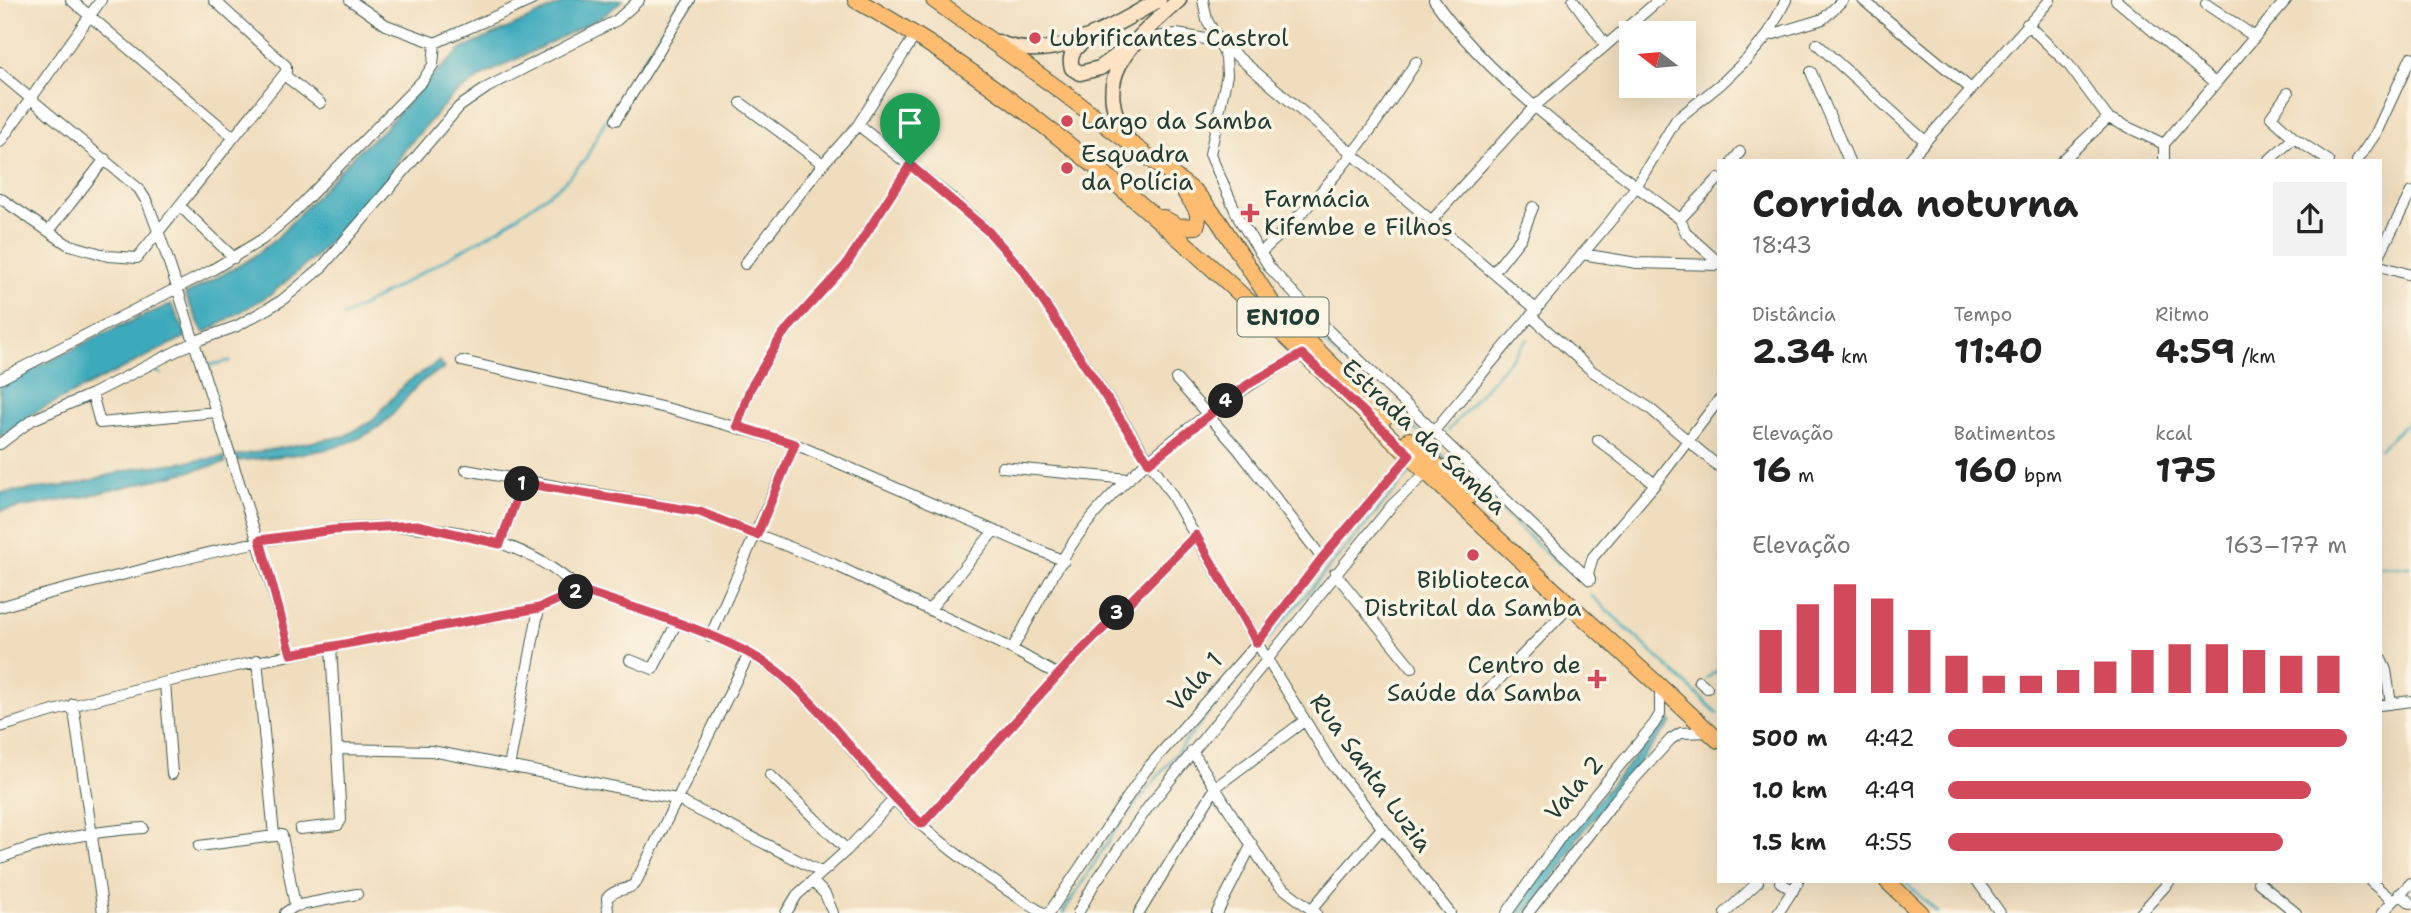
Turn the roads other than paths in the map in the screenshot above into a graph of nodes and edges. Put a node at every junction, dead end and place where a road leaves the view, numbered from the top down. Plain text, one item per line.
1 (71, 0) edge
2 (101, 0) edge
3 (215, 0) edge
4 (350, 0) edge
5 (532, 0) edge
6 (639, 0) edge
7 (690, 0) edge
8 (856, 0) edge
9 (871, 0) edge
10 (934, 0) edge
11 (1159, 0) edge
12 (1179, 0) edge
13 (1203, 0) edge
14 (1434, 0) edge
15 (1573, 0) edge
16 (1659, 0) edge
17 (1786, 0) edge
18 (1843, 0) edge
19 (1863, 0) edge
20 (2050, 0) edge
21 (2116, 0) edge
22 (2286, 0) edge
23 (2206, 4) dead end
24 (91, 15) junction
25 (895, 22) junction
26 (1115, 23) junction
27 (2027, 24) junction
28 (916, 34) junction
29 (985, 36) junction
30 (1767, 36) junction
31 (2255, 37) junction
32 (1138, 40) junction
33 (1219, 41) junction
34 (435, 43) junction
35 (1605, 44) junction
36 (1817, 44) dead end
37 (2410, 61) edge
38 (1416, 62) dead end
39 (1811, 72) dead end
40 (0, 73) edge
41 (284, 75) junction
42 (2216, 84) junction
43 (1970, 88) junction
44 (2288, 93) dead end
45 (32, 98) junction
46 (320, 103) dead end
47 (741, 103) dead end
48 (1535, 106) junction
49 (2108, 118) junction
50 (616, 120) dead end
51 (859, 125) junction
52 (232, 136) junction
53 (2294, 138) junction
54 (1925, 141) junction
55 (0, 142) edge
56 (1131, 143) junction
57 (2164, 144) junction
58 (1740, 152) dead end
59 (1353, 153) junction
60 (105, 159) junction
61 (1735, 159) edge
62 (1848, 159) edge
63 (1910, 159) edge
64 (2064, 159) edge
65 (2164, 159) edge
66 (2270, 159) edge
67 (2326, 159) edge
68 (2358, 159) edge
69 (823, 164) junction
70 (910, 165) junction
71 (1165, 168) junction
72 (1717, 180) edge
73 (1637, 185) junction
74 (2411, 192) edge
75 (0, 198) edge
76 (1137, 203) junction
77 (181, 207) junction
78 (1533, 207) dead end
79 (1680, 219) junction
80 (1432, 220) junction
81 (49, 231) junction
82 (159, 231) junction
83 (2382, 250) edge
84 (1260, 253) junction
85 (1582, 254) junction
86 (234, 258) junction
87 (1717, 262) edge
88 (1717, 263) edge
89 (744, 264) dead end
90 (2382, 267) edge
91 (1494, 272) junction
92 (2411, 275) edge
93 (178, 292) junction
94 (1535, 313) junction
95 (195, 339) junction
96 (1302, 354) junction
97 (462, 361) dead end
98 (0, 379) edge
99 (1176, 379) dead end
100 (92, 394) junction
101 (1717, 402) edge
102 (216, 412) junction
103 (1208, 415) junction
104 (737, 426) junction
105 (1433, 432) junction
106 (1598, 440) dead end
107 (1690, 440) junction
108 (0, 444) edge
109 (795, 444) junction
110 (1410, 455) junction
111 (1149, 463) junction
112 (1717, 465) edge
113 (1003, 467) dead end
114 (466, 470) dead end
115 (1427, 472) junction
116 (1129, 479) junction
117 (522, 483) junction
118 (1655, 484) junction
119 (993, 532) junction
120 (757, 535) junction
121 (1196, 535) junction
122 (260, 540) junction
123 (500, 544) junction
124 (1566, 556) junction
125 (1593, 556) junction
126 (1322, 558) junction
127 (1063, 561) junction
128 (1335, 573) junction
129 (580, 590) junction
130 (1571, 605) junction
131 (0, 607) edge
132 (539, 608) junction
133 (930, 609) junction
134 (676, 624) junction
135 (710, 637) junction
136 (1258, 645) junction
137 (331, 647) junction
138 (1012, 649) junction
139 (291, 654) junction
140 (749, 654) junction
141 (1268, 658) junction
142 (257, 660) junction
143 (629, 660) dead end
144 (2382, 661) edge
145 (1412, 668) dead end
146 (1058, 675) junction
147 (165, 683) junction
148 (1660, 688) junction
149 (1481, 698) dead end
150 (2411, 701) edge
151 (73, 704) junction
152 (2386, 705) edge
153 (1304, 721) junction
154 (0, 727) edge
155 (1715, 734) edge
156 (338, 749) junction
157 (1192, 751) junction
158 (509, 767) junction
159 (172, 774) dead end
160 (770, 775) dead end
161 (1216, 787) junction
162 (676, 799) junction
163 (894, 799) junction
164 (922, 824) junction
165 (143, 828) dead end
166 (1382, 828) junction
167 (300, 830) dead end
168 (91, 832) junction
169 (274, 835) junction
170 (1252, 844) junction
171 (199, 846) dead end
172 (847, 850) junction
173 (0, 858) edge
174 (821, 872) junction
175 (812, 881) junction
176 (1757, 883) edge
177 (1875, 883) edge
178 (1889, 883) edge
179 (1979, 883) edge
180 (2168, 883) edge
181 (2259, 883) edge
182 (2373, 883) edge
183 (2411, 883) edge
184 (1796, 886) edge
185 (357, 894) dead end
186 (2396, 898) junction
187 (2411, 903) edge
188 (295, 906) junction
189 (1313, 912) edge
190 (103, 913) edge
191 (285, 913) edge
192 (608, 913) edge
193 (786, 913) edge
194 (832, 913) edge
195 (1046, 913) edge
196 (1078, 913) edge
197 (1139, 913) edge
198 (1217, 913) edge
199 (1450, 913) edge
200 (1507, 913) edge
201 (1528, 913) edge
202 (1725, 913) edge
203 (1779, 913) edge
204 (1906, 913) edge
205 (1921, 913) edge
206 (2000, 913) edge
207 (2141, 913) edge
208 (2296, 913) edge
209 (2382, 913) edge

1 - 24 street
2 - 24 street
3 - 41 street
4 - 34 street
5 - 34 street
6 - 95 street
7 - 50 street
8 - 25 main road, Estrada da Samba / EN100
9 - 25 main road
10 - 29 main road, Estrada da Samba / EN100
11 - 26 main road
12 - 32 main road
13 - 33 street, Estrada da Samba
14 - 48 street
15 - 35 street
16 - 35 street
17 - 30 street
18 - 30 street
19 - 43 street
20 - 27 street
21 - 42 street
22 - 31 street
23 - 31 street
24 - 45 street
24 - 52 street
25 - 28 main road, Estrada da Samba / EN100
26 - 29 main road
26 - 32 main road
27 - 43 street
27 - 49 street
28 - 51 street
28 - 76 main road, Estrada da Samba / EN100
29 - 56 main road, Estrada da Samba / EN100
30 - 73 street
31 - 42 street
32 - 33 street
32 - 56 main road
33 - 59 street
33 - 84 street, Estrada da Samba
34 - 86 street
35 - 48 street
36 - 54 street
37 - 68 street
38 - 59 street
39 - 62 street
40 - 45 street
41 - 46 street
41 - 52 street
42 - 57 street
43 - 54 street
44 - 53 street
45 - 55 street
45 - 60 street
47 - 69 street
48 - 73 street
48 - 80 street
49 - 57 street
49 - 64 street
51 - 69 street
51 - 70 street, Rua Santa Luzia
52 - 77 street
53 - 66 street
53 - 67 street
54 - 63 street
56 - 71 main road, Estrada da Samba / EN100
57 - 65 street
58 - 61 street
59 - 80 street
59 - 84 street
60 - 81 street
60 - 82 street
69 - 89 street
70 - 104 street
70 - 111 street, Rua Santa Luzia
71 - 76 main road
71 - 155 main road, Estrada da Samba / EN100
72 - 79 street
73 - 79 street
73 - 85 street
74 - 83 street
75 - 81 street
76 - 96 main road, Estrada da Samba / EN100
77 - 82 street
77 - 86 street
78 - 91 street
79 - 87 street
80 - 91 street
81 - 82 street
82 - 93 street
84 - 105 street, Estrada da Samba
85 - 88 street
85 - 94 street
86 - 93 street
90 - 92 street
91 - 94 street
93 - 95 street
93 - 98 street
94 - 105 street
94 - 107 street
95 - 100 street
95 - 102 street
96 - 103 street
96 - 110 main road, Estrada da Samba / EN100
97 - 104 street
99 - 103 street
100 - 102 street
100 - 108 street
101 - 107 street
102 - 122 street
103 - 111 street
103 - 126 street
104 - 109 street
105 - 124 street, Estrada da Samba
106 - 118 street
107 - 112 street
107 - 118 street
109 - 119 street
109 - 120 street
110 - 115 main road, Estrada da Samba / EN100
110 - 126 street, Vala 1
111 - 116 street
111 - 121 street, Rua Santa Luzia
113 - 116 street
114 - 117 street
115 - 128 street, Vala 1
115 - 130 main road, Estrada da Samba / EN100
116 - 127 street
117 - 120 street
117 - 123 street
118 - 125 street
119 - 127 street
119 - 133 street
120 - 133 street
120 - 135 street
121 - 136 street, Rua Santa Luzia
121 - 146 street
122 - 123 street
122 - 131 street
122 - 139 street
123 - 129 street
124 - 125 street
124 - 125 street, Estrada da Samba
126 - 136 street, Vala 1
127 - 138 street
128 - 141 street, Vala 1
128 - 145 street
129 - 132 street
129 - 134 street
130 - 148 main road, Estrada da Samba / EN100
130 - 149 street
132 - 137 street
132 - 158 street
133 - 138 street
134 - 135 street
134 - 143 street
135 - 140 street
136 - 141 street, Rua Santa Luzia
136 - 195 street, Vala 1
137 - 139 street
137 - 156 street
138 - 146 street
139 - 142 street
140 - 162 street
140 - 163 street
141 - 153 street, Rua Santa Luzia
141 - 157 street, Vala 1
142 - 147 street
142 - 169 street
144 - 152 street
146 - 164 street
147 - 151 street
147 - 159 street
148 - 155 main road, Estrada da Samba / EN100
148 - 200 street, Vala 2
150 - 152 street
151 - 154 street
151 - 168 street
153 - 161 street
153 - 166 street, Rua Santa Luzia
155 - 201 street, Vala 2
156 - 158 street
156 - 167 street
157 - 161 street
157 - 196 street, Vala 1
158 - 162 street
160 - 172 street
161 - 170 street
161 - 197 street
162 - 174 street
162 - 192 street
163 - 164 street
163 - 172 street
164 - 195 street
165 - 168 street
166 - 189 street
166 - 199 street, Rua Santa Luzia
168 - 173 street
168 - 190 street
169 - 171 street
169 - 188 street
170 - 189 street
170 - 198 street
172 - 174 street
174 - 175 street
175 - 193 street
175 - 194 street
176 - 202 street
177 - 204 main road
178 - 205 main road
179 - 206 street
180 - 207 street
181 - 208 street
182 - 186 street
183 - 186 street
184 - 203 street
185 - 188 street
186 - 187 street
186 - 209 street
188 - 191 street

